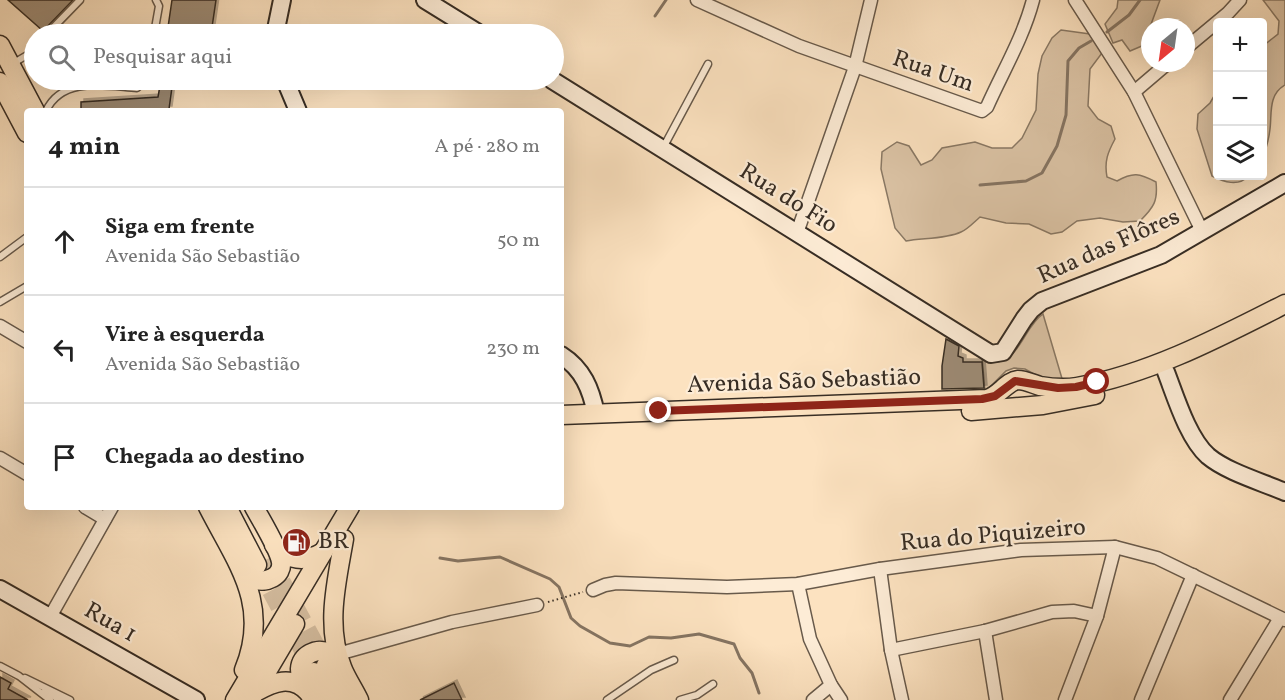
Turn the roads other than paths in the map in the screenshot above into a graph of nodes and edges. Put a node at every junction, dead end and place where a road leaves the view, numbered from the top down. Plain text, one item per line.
1 (80, 0) edge
2 (156, 0) edge
3 (282, 0) edge
4 (425, 0) edge
5 (697, 0) edge
6 (872, 0) edge
7 (1033, 0) edge
8 (1076, 0) edge
9 (1240, 0) edge
10 (57, 24) edge
11 (156, 24) edge
12 (277, 24) edge
13 (464, 24) edge
14 (1195, 40) edge
15 (0, 45) edge
16 (24, 57) edge
17 (708, 64) dead end
18 (11, 65) junction
19 (855, 67) junction
20 (1157, 72) edge
21 (0, 82) edge
22 (564, 87) edge
23 (24, 89) edge
24 (25, 90) edge
25 (65, 90) edge
26 (289, 90) edge
27 (1134, 92) junction
28 (34, 108) edge
29 (48, 108) edge
30 (297, 108) edge
31 (24, 127) edge
32 (663, 149) junction
33 (1285, 183) edge
34 (1202, 231) junction
35 (797, 233) junction
36 (24, 239) edge
37 (0, 257) edge
38 (24, 288) edge
39 (0, 302) edge
40 (1285, 304) edge
41 (1285, 316) edge
42 (0, 326) edge
43 (24, 340) edge
44 (999, 354) joint
45 (564, 357) edge
46 (1166, 372) junction
47 (1016, 383) junction
48 (1021, 407) junction
49 (596, 414) junction
50 (564, 415) edge
51 (564, 425) edge
52 (0, 458) edge
53 (24, 472) edge
54 (1285, 492) edge
55 (90, 510) edge
56 (110, 510) edge
57 (210, 510) edge
58 (228, 510) edge
59 (243, 510) edge
60 (255, 510) edge
61 (348, 510) edge
62 (361, 510) edge
63 (105, 519) junction
64 (344, 539) junction
65 (1115, 547) junction
66 (323, 552) junction
67 (232, 554) junction
68 (266, 556) junction
69 (880, 569) junction
70 (1192, 575) junction
71 (798, 584) junction
72 (0, 588) edge
73 (593, 590) dead end
74 (542, 604) road end
75 (1097, 616) junction
76 (50, 617) junction
77 (1283, 619) edge
78 (985, 631) junction
79 (891, 650) junction
80 (674, 660) dead end
81 (330, 664) junction
82 (0, 666) edge
83 (19, 676) junction
84 (713, 684) dead end
85 (831, 685) junction
86 (252, 697) edge
87 (311, 697) edge
88 (50, 700) edge
89 (60, 700) edge
90 (70, 700) edge
91 (196, 700) edge
92 (233, 700) edge
93 (329, 700) edge
94 (344, 700) edge
95 (359, 700) edge
96 (607, 700) edge
97 (680, 700) edge
98 (813, 700) edge
99 (841, 700) edge
100 (902, 700) edge
101 (996, 700) edge
102 (1065, 700) edge
103 (1141, 700) edge
104 (1230, 700) edge

1 - 10 lane
2 - 11 lane
3 - 12 street
4 - 13 street
5 - 19 street
6 - 19 street
7 - 19 street, Rua Um
8 - 27 street
9 - 14 street
15 - 18 main road
16 - 18 lane
17 - 32 lane
18 - 23 main road
19 - 35 street
20 - 27 street
21 - 31 main road
22 - 32 street, Rua do Fio
24 - 28 main road
25 - 29 lane
26 - 30 street
27 - 34 street
32 - 35 street, Rua do Fio
33 - 34 street, Rua das Flôres
34 - 44 street, Rua das Flôres
35 - 44 street, Rua do Fio
36 - 37 lane
38 - 39 lane
40 - 47 main road
41 - 46 main road, Avenida São Sebastião
42 - 43 street
45 - 49 street
46 - 48 main road, Avenida São Sebastião
46 - 54 street
47 - 48 main road
47 - 49 main road, Avenida São Sebastião
48 - 51 main road, Avenida São Sebastião
49 - 50 main road, Avenida São Sebastião
52 - 53 street
55 - 63 street
56 - 63 street
57 - 67 main road
58 - 68 main road
59 - 68 main road
60 - 68 main road
61 - 66 main road
62 - 64 main road
63 - 76 street
64 - 81 main road
64 - 86 main road
65 - 69 street, Rua do Piquizeiro
65 - 70 street, Rua do Piquizeiro
65 - 75 street
66 - 68 main road
66 - 92 main road
67 - 68 main road
67 - 92 main road
69 - 71 street, Rua do Piquizeiro
69 - 79 street
70 - 77 street, Rua do Piquizeiro
70 - 103 street
71 - 73 street, Rua do Piquizeiro
71 - 85 street
72 - 76 street, Rua 1
74 - 81 street
75 - 78 street
75 - 102 street
76 - 91 street, Rua 1
77 - 104 street
78 - 79 street
78 - 101 street
79 - 100 street
80 - 96 lane
81 - 87 main road
81 - 93 main road
81 - 94 main road
81 - 95 main road
82 - 83 lane
83 - 88 lane
83 - 89 lane
83 - 90 lane
84 - 97 lane
85 - 98 street
85 - 99 street
86 - 87 main road

